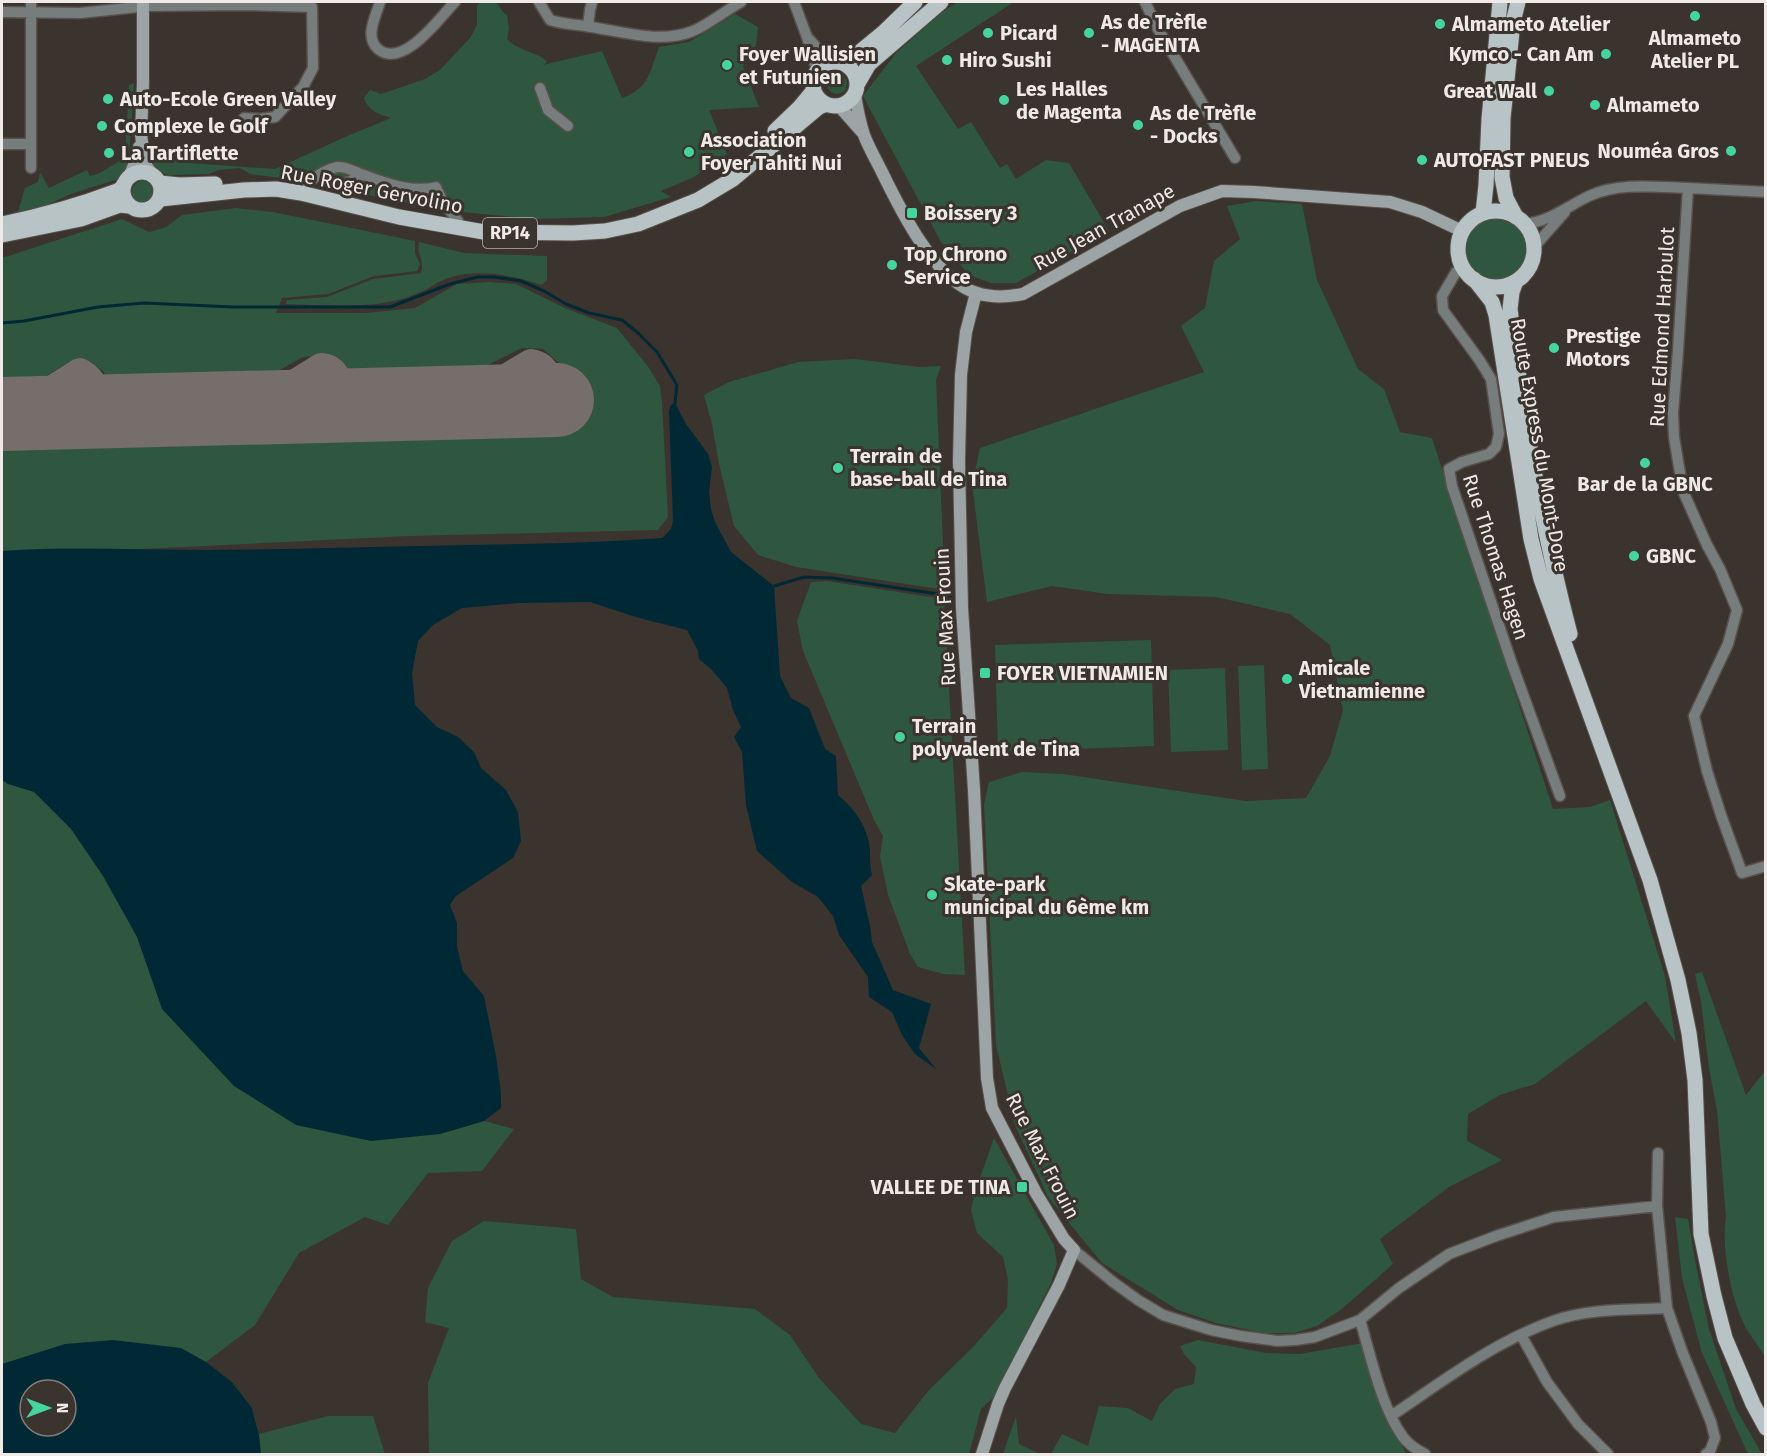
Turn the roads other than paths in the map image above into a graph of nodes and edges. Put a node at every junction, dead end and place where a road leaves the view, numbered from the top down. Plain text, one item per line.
1 (380, 2) edge
2 (455, 2) edge
3 (539, 2) edge
4 (592, 2) edge
5 (741, 2) edge
6 (794, 2) edge
7 (915, 2) edge
8 (941, 2) edge
9 (1145, 2) edge
10 (1500, 2) edge
11 (1518, 2) edge
12 (244, 3) edge
13 (143, 4) edge
14 (31, 7) edge
15 (2, 12) edge
16 (588, 26) junction
17 (807, 37) junction
18 (839, 62) junction
19 (817, 71) junction
20 (540, 88) dead end
21 (856, 89) junction
22 (814, 90) junction
23 (832, 105) junction
24 (244, 118) dead end
25 (568, 126) dead end
26 (141, 134) junction
27 (864, 136) junction
28 (2, 144) edge
29 (31, 144) junction
30 (1235, 158) dead end
31 (31, 168) dead end
32 (363, 175) junction
33 (156, 179) junction
34 (126, 182) junction
35 (343, 184) dead end
36 (301, 188) junction
37 (1688, 189) junction
38 (1766, 192) edge
39 (160, 199) junction
40 (129, 206) junction
41 (1569, 208) junction
42 (1483, 213) junction
43 (1520, 220) junction
44 (458, 221) junction
45 (2, 224) edge
46 (1462, 231) junction
47 (2, 235) edge
48 (1534, 247) junction
49 (1463, 267) junction
50 (1474, 279) junction
51 (1516, 281) junction
52 (976, 293) junction
53 (1594, 724) junction
54 (1560, 796) dead end
55 (1766, 866) edge
56 (1658, 1153) dead end
57 (1658, 1206) junction
58 (1074, 1250) junction
59 (1667, 1308) junction
60 (1359, 1320) junction
61 (1521, 1335) junction
62 (1391, 1416) junction
63 (1766, 1428) edge
64 (982, 1455) edge
65 (1425, 1455) edge
66 (1608, 1455) edge
67 (1706, 1455) edge

1 - 2 street
3 - 16 street
4 - 16 street
5 - 16 street
6 - 17 street
7 - 18 main road
8 - 21 main road
9 - 30 street
10 - 42 main road
11 - 43 main road
12 - 13 street
12 - 24 street
13 - 14 street
13 - 26 street
14 - 15 street
14 - 29 street
17 - 18 street
17 - 19 street
18 - 19 main road
18 - 21 main road
19 - 22 main road
20 - 25 street
21 - 23 main road
21 - 27 street
22 - 23 main road
22 - 44 main road, Rue Roger Gervolino / RP14
23 - 27 street
23 - 39 main road, Rue Roger Gervolino / RP14
26 - 33 street
26 - 34 street
27 - 52 street
28 - 29 street
29 - 31 street
32 - 35 street
32 - 36 street
32 - 44 street
33 - 34 main road
33 - 36 main road, Rue Roger Gervolino / RP14
33 - 39 main road
34 - 40 main road
34 - 45 main road
36 - 44 main road, Rue Roger Gervolino / RP14
37 - 38 street
37 - 41 street
37 - 55 street, Rue Edmond Harbulot
39 - 40 main road
40 - 47 main road
41 - 43 street
41 - 48 street
42 - 43 main road
42 - 46 main road
43 - 48 main road
46 - 49 main road
46 - 52 street, Rue Jean Tranape
48 - 51 main road
49 - 50 main road
49 - 54 street, Rue Thomas Hagen
50 - 51 main road
50 - 53 main road, Route Express du Mont-Dore
51 - 53 main road, Route Express du Mont-Dore
52 - 58 street, Rue Max Frouin
53 - 63 main road, Route Express du Mont-Dore
56 - 57 street
57 - 59 street
57 - 60 street
58 - 60 street
58 - 64 street, Rue Max Frouin
59 - 61 street
59 - 67 street
60 - 62 street
61 - 62 street
61 - 66 street
62 - 65 street

